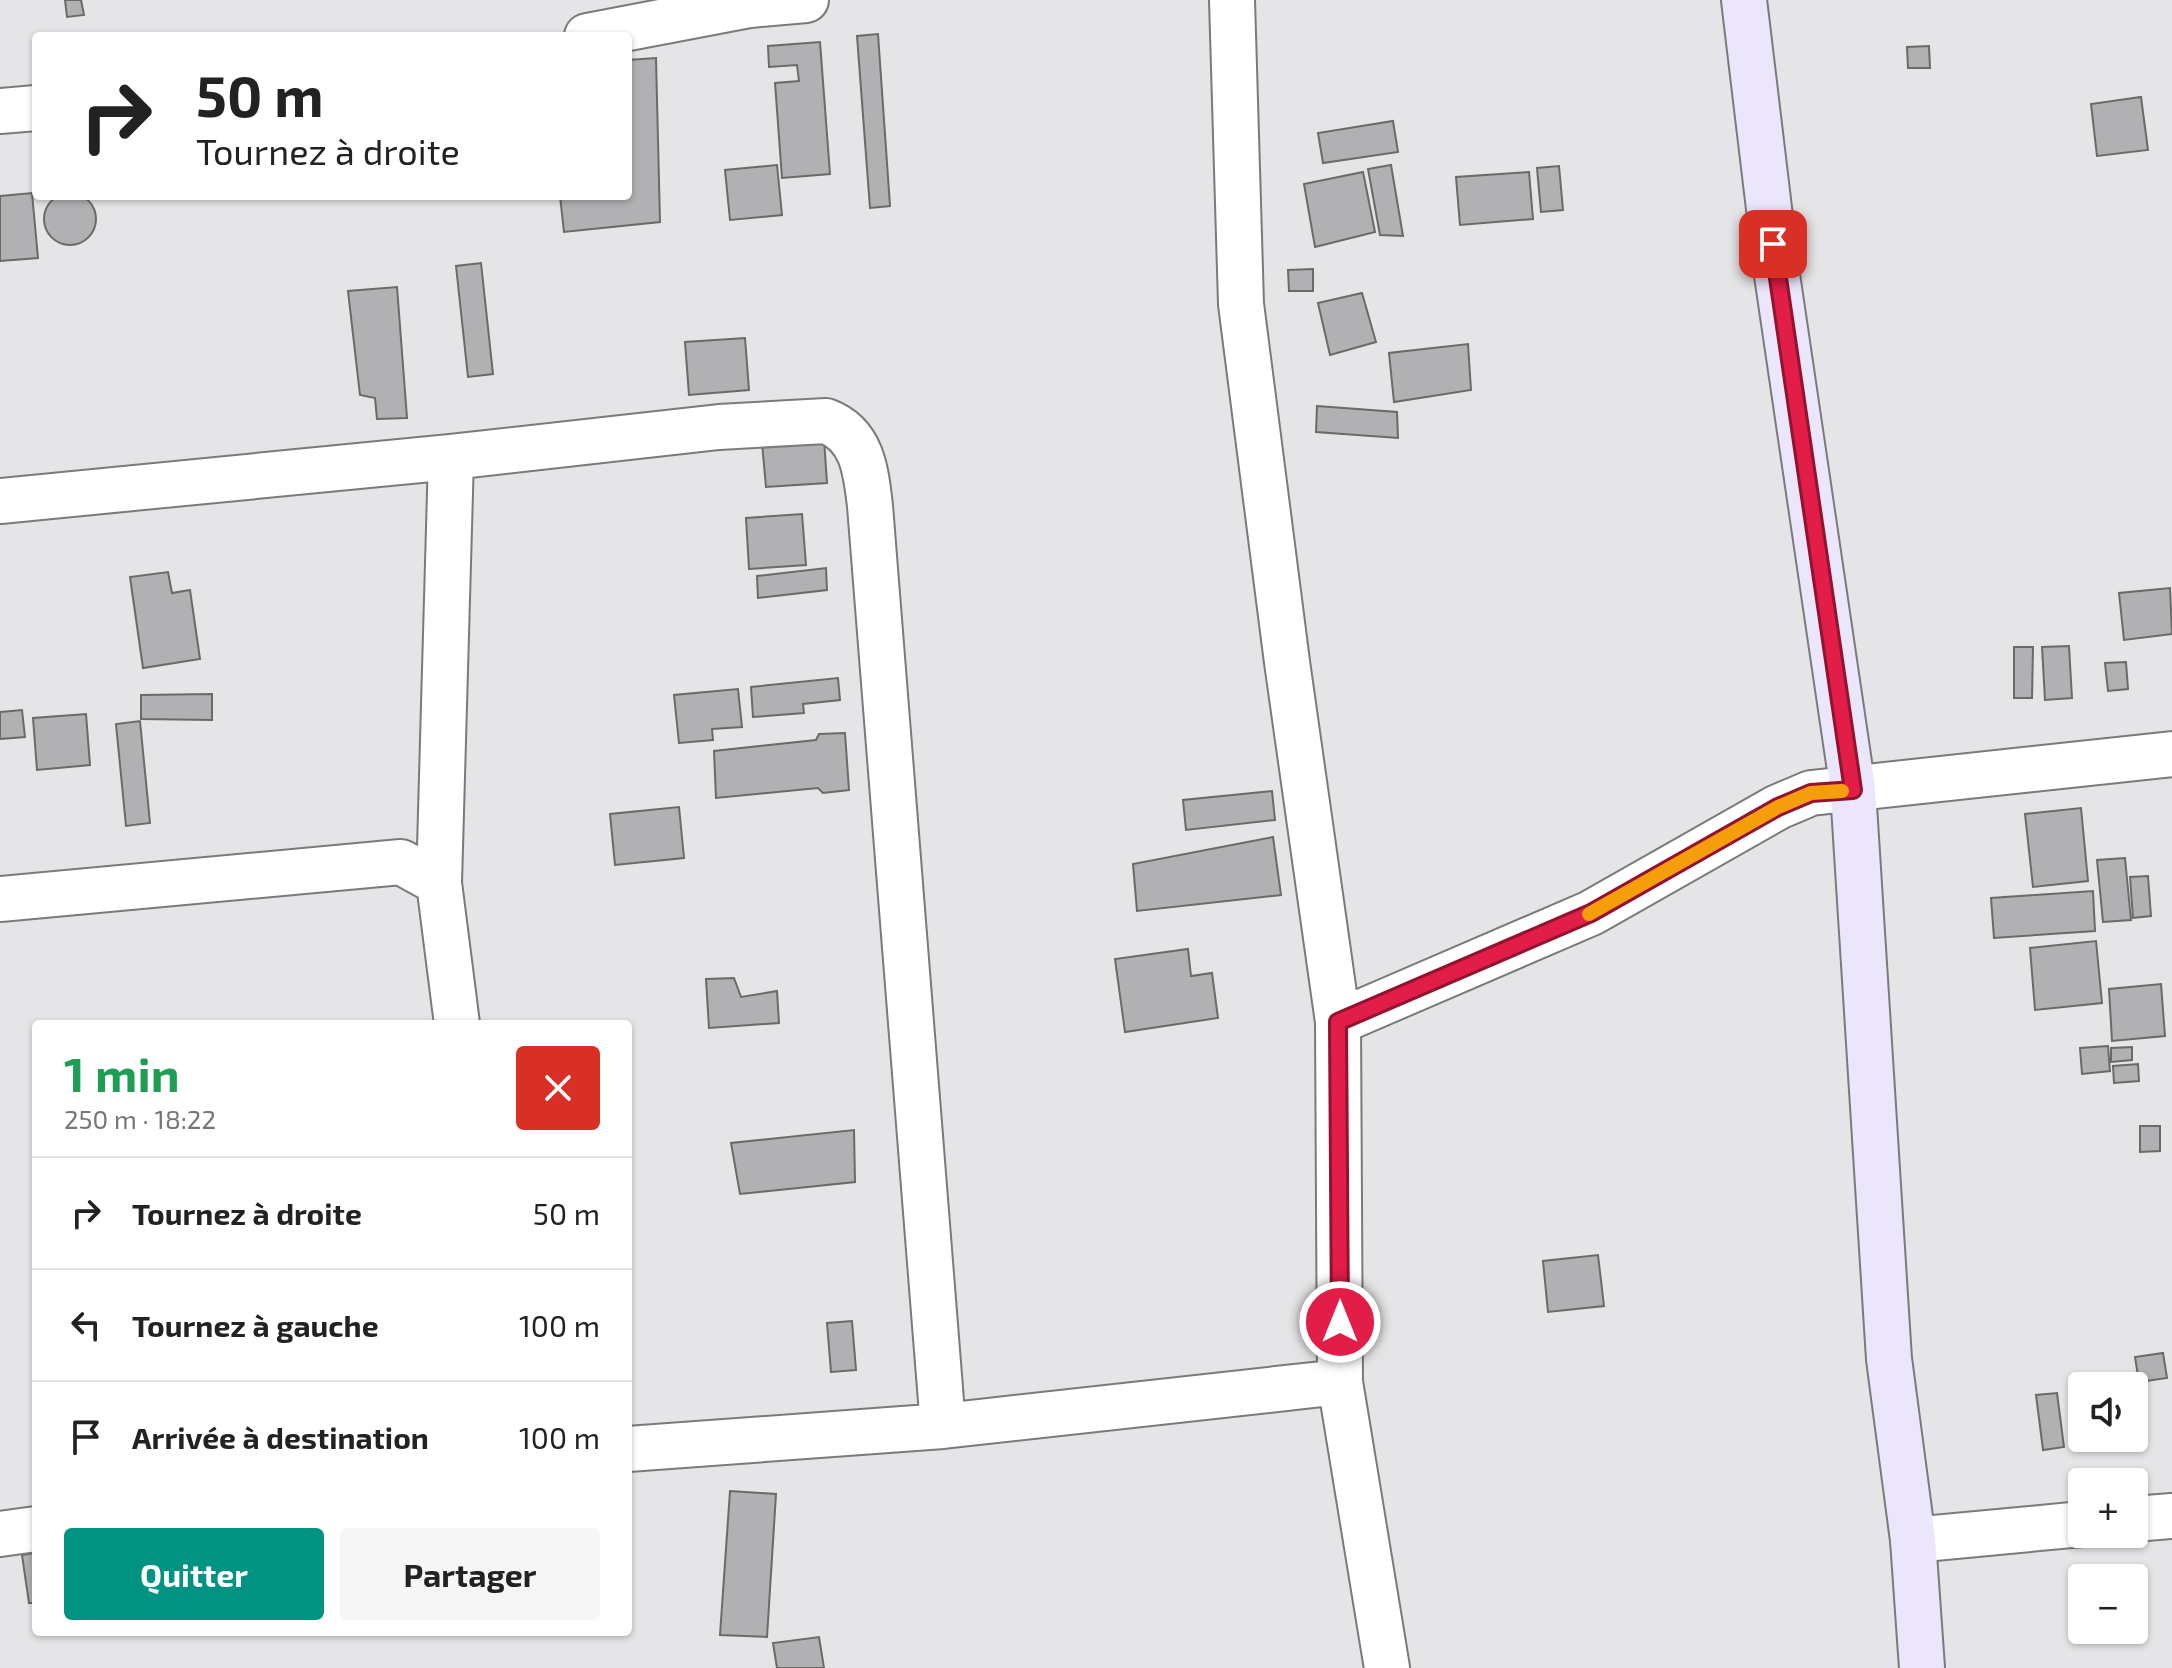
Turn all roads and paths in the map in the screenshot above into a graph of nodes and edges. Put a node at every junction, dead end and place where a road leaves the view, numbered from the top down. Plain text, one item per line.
1 (806, 0) edge
2 (1232, 0) edge
3 (1744, 0) edge
4 (590, 24) edge
5 (32, 108) edge
6 (0, 111) edge
7 (451, 457) junction
8 (0, 501) edge
9 (2172, 754) edge
10 (1853, 790) junction
11 (439, 883) junction
12 (0, 899) edge
13 (456, 1020) edge
14 (1338, 1022) junction
15 (1340, 1382) junction
16 (943, 1426) junction
17 (632, 1449) edge
18 (2172, 1516) edge
19 (2148, 1518) edge
20 (2068, 1525) edge
21 (32, 1530) edge
22 (0, 1534) edge
23 (1913, 1540) junction
24 (1387, 1668) edge
25 (1922, 1668) edge

1 - 4 street
2 - 14 street
3 - 10 street
5 - 6 street
7 - 8 street
7 - 11 street
7 - 16 street
9 - 10 street
10 - 14 street
10 - 23 street
11 - 12 street
11 - 13 street
14 - 15 street
15 - 16 street
15 - 24 street
16 - 17 street
18 - 19 street
20 - 23 street
21 - 22 street
23 - 25 street

